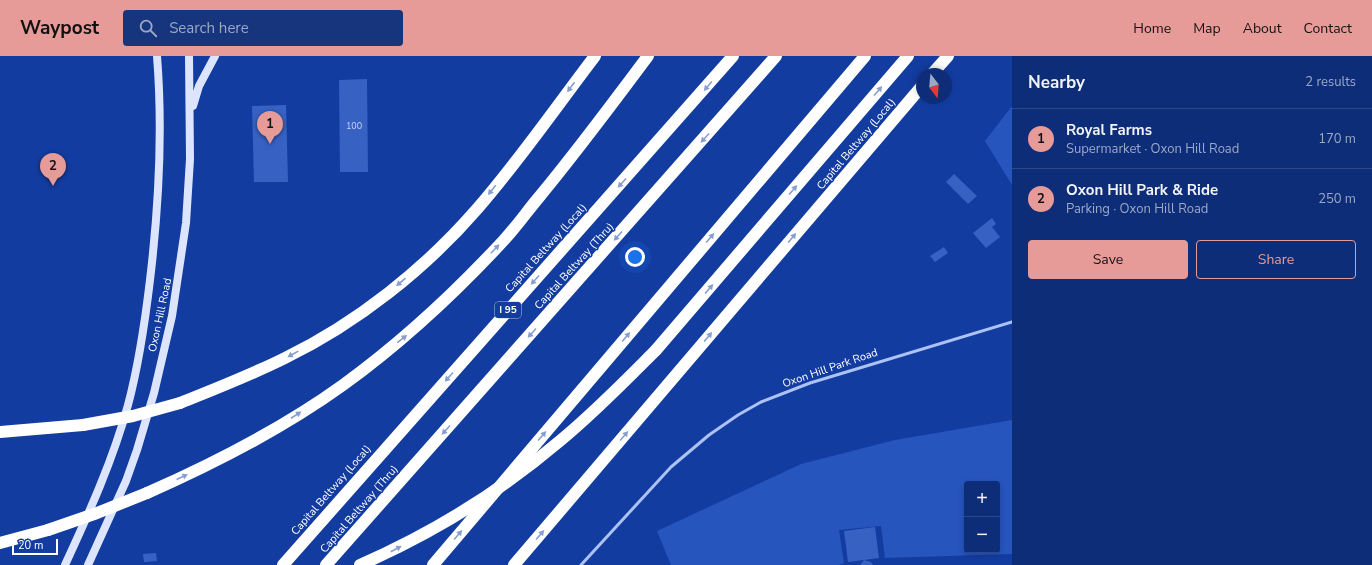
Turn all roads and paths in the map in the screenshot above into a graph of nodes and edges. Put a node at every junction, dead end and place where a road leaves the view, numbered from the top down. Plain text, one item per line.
1 (157, 56) edge
2 (189, 56) edge
3 (215, 56) edge
4 (595, 56) edge
5 (648, 56) edge
6 (733, 56) edge
7 (776, 56) edge
8 (865, 56) edge
9 (908, 56) edge
10 (948, 56) edge
11 (937, 68) edge
12 (916, 93) edge
13 (191, 117) junction
14 (1012, 322) edge
15 (0, 432) edge
16 (0, 543) edge
17 (65, 565) edge
18 (88, 565) edge
19 (283, 565) edge
20 (326, 565) edge
21 (360, 565) edge
22 (432, 565) edge
23 (514, 565) edge
24 (581, 565) edge

1 - 17 main road, Oxon Hill Road
2 - 13 main road, Oxon Hill Road
3 - 13 main road
4 -> 15 highway, bridge
16 -> 5 highway, bridge
6 -> 19 highway, Capital Beltway (Local) / I 95
7 -> 20 highway, Capital Beltway (Thru)
22 -> 8 highway
21 -> 9 highway, bridge
10 - 11 highway
23 -> 12 highway, Capital Beltway (Local)
13 - 18 main road, Oxon Hill Road
14 - 24 lane, Oxon Hill Park Road

